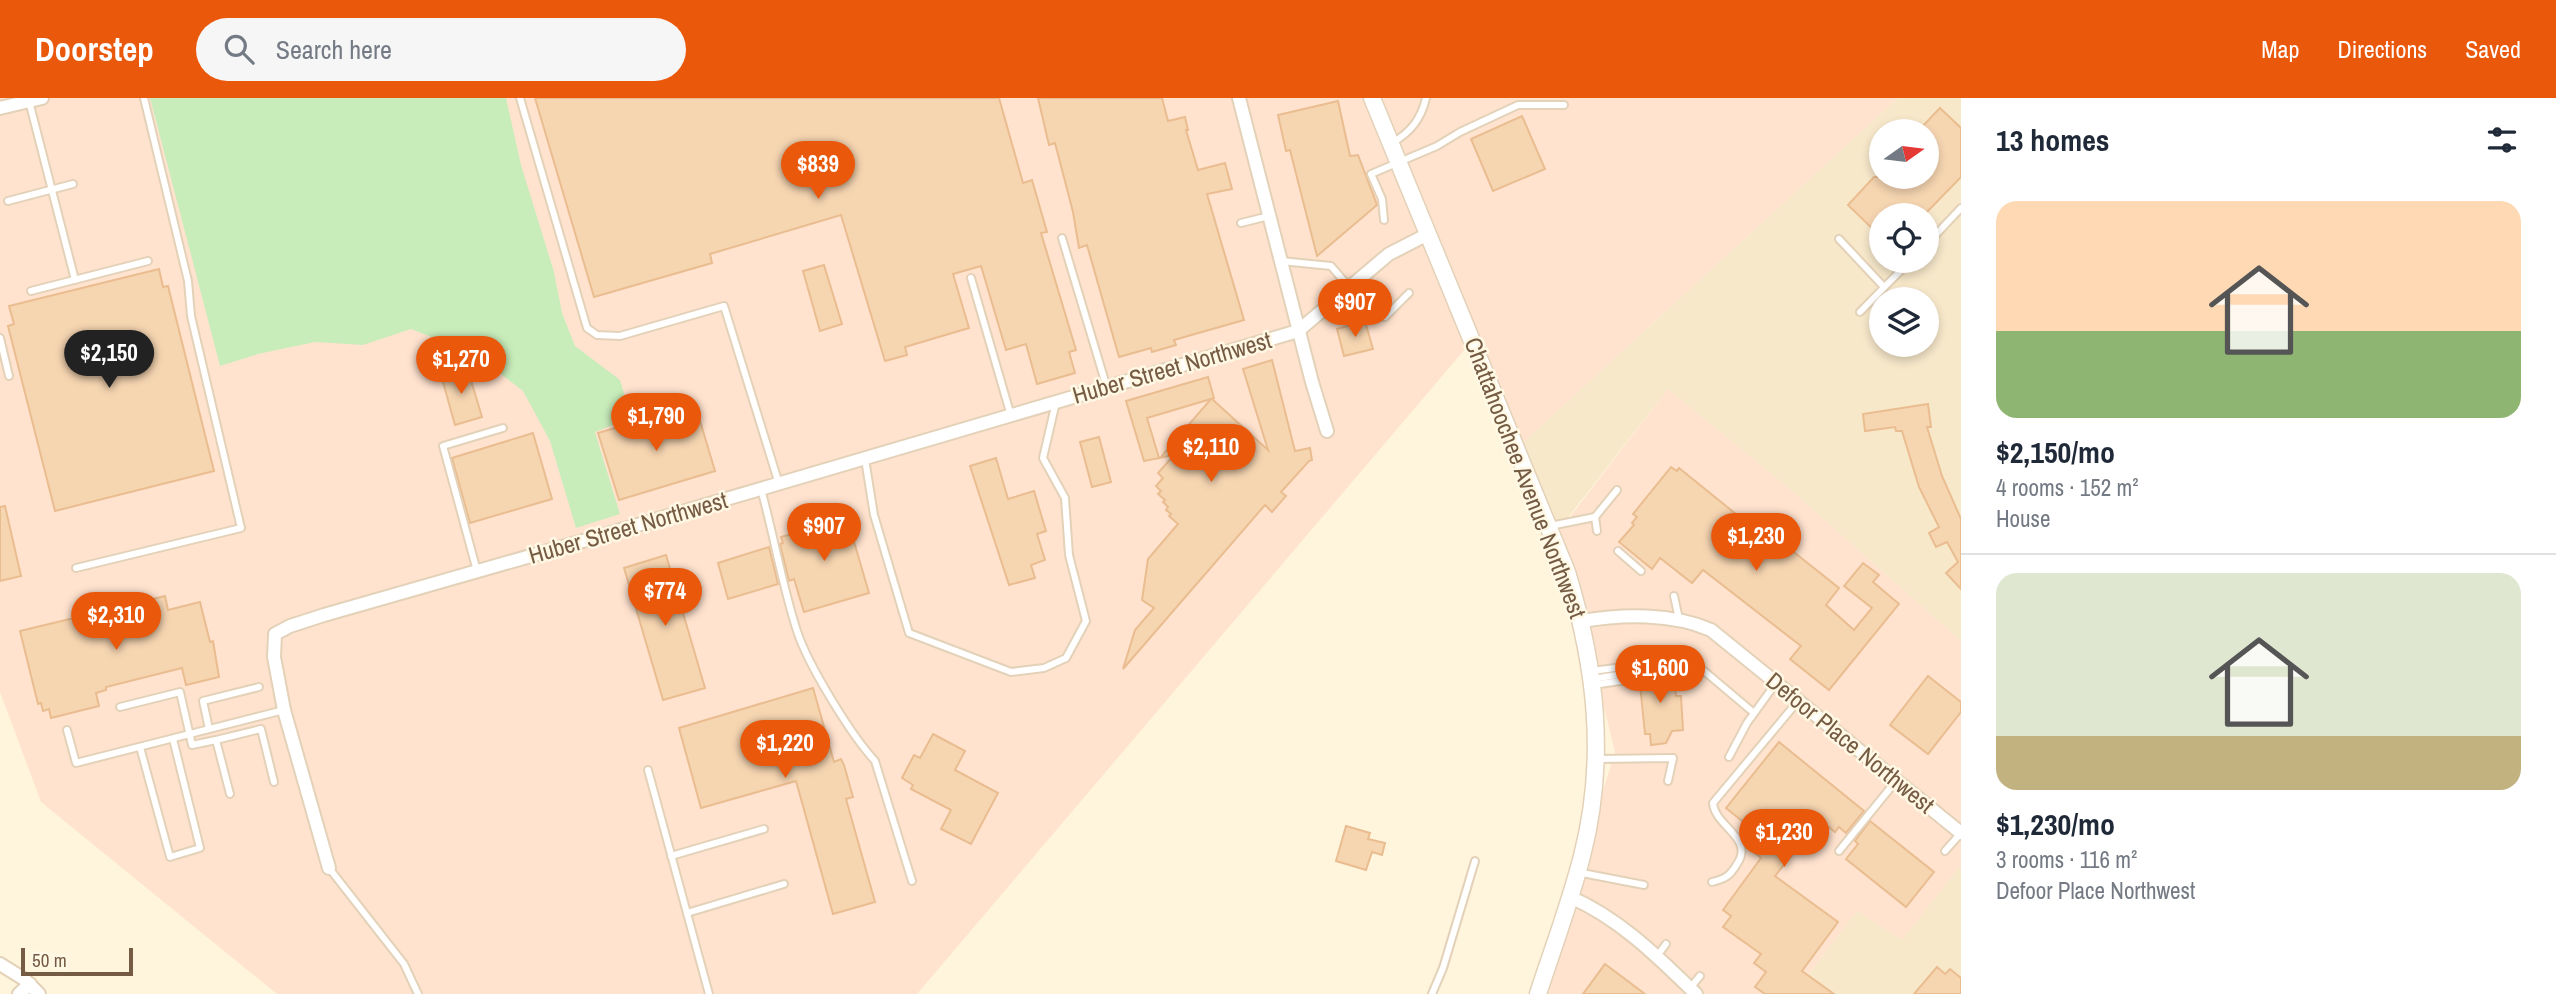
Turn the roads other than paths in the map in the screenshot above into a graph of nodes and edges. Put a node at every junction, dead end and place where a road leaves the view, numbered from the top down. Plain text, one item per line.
1 (144, 98) edge
2 (520, 98) edge
3 (1239, 98) edge
4 (1371, 98) edge
5 (1426, 98) edge
6 (36, 100) edge
7 (1563, 105) dead end
8 (0, 108) edge
9 (1391, 144) junction
10 (1398, 163) junction
11 (73, 184) dead end
12 (52, 190) junction
13 (8, 201) dead end
14 (1961, 208) edge
15 (1269, 216) junction
16 (1384, 220) dead end
17 (1241, 223) dead end
18 (1939, 231) edge
19 (1428, 234) junction
20 (1062, 238) dead end
21 (1839, 239) dead end
22 (148, 261) dead end
23 (1281, 261) junction
24 (1898, 273) edge
25 (971, 278) dead end
26 (75, 280) junction
27 (1884, 287) joint
28 (1350, 288) junction
29 (31, 291) dead end
30 (1409, 293) dead end
31 (1335, 300) junction
32 (1869, 303) edge
33 (1860, 312) dead end
34 (1298, 331) junction
35 (0, 338) edge
36 (9, 376) dead end
37 (1107, 388) junction
38 (1056, 402) junction
39 (1011, 416) junction
40 (503, 428) dead end
41 (1327, 431) dead end
42 (865, 458) junction
43 (779, 484) junction
44 (761, 489) junction
45 (1617, 490) dead end
46 (1595, 517) junction
47 (1548, 527) junction
48 (1597, 531) dead end
49 (1618, 551) dead end
50 (76, 568) dead end
51 (477, 571) junction
52 (1641, 571) dead end
53 (1674, 596) dead end
54 (1679, 619) junction
55 (1582, 621) junction
56 (1662, 654) dead end
57 (1644, 656) dead end
58 (1698, 665) junction
59 (1619, 669) junction
60 (1663, 669) dead end
61 (1592, 678) junction
62 (1776, 683) junction
63 (259, 687) dead end
64 (1798, 701) junction
65 (120, 707) dead end
66 (284, 710) junction
67 (1754, 713) junction
68 (209, 729) junction
69 (67, 730) dead end
70 (190, 734) junction
71 (173, 739) junction
72 (216, 740) junction
73 (140, 747) junction
74 (1729, 757) dead end
75 (1596, 759) junction
76 (648, 770) dead end
77 (1668, 781) dead end
78 (1896, 781) junction
79 (274, 782) dead end
80 (230, 793) dead end
81 (764, 829) dead end
82 (1961, 833) edge
83 (1839, 851) dead end
84 (1945, 851) dead end
85 (671, 856) junction
86 (1475, 861) dead end
87 (329, 869) joint
88 (1577, 872) junction
89 (912, 881) dead end
90 (1712, 883) dead end
91 (784, 884) dead end
92 (1644, 885) dead end
93 (1570, 897) junction
94 (687, 913) junction
95 (1666, 944) dead end
96 (1657, 956) junction
97 (0, 964) edge
98 (1700, 976) dead end
99 (34, 989) edge
100 (1693, 991) edge
101 (19, 994) edge
102 (418, 994) edge
103 (709, 994) edge
104 (1432, 994) edge
105 (1538, 994) edge

1 - 50 lane
2 - 43 lane
3 - 15 street
4 - 9 street, Chattahoochee Avenue Northwest
5 - 9 lane
6 - 8 street
6 - 12 lane
7 - 10 lane
9 - 10 street, Chattahoochee Avenue Northwest
10 - 16 lane
10 - 19 street, Chattahoochee Avenue Northwest
11 - 12 lane
12 - 13 lane
12 - 26 lane
14 - 18 lane
15 - 17 lane
15 - 23 street
19 - 28 street, Huber Street Northwest
19 - 47 street, Chattahoochee Avenue Northwest
20 - 37 lane
21 - 27 lane
22 - 26 lane
23 - 28 lane
23 - 34 street
24 - 27 lane
25 - 39 lane
26 - 29 lane
28 - 31 street, Huber Street Northwest
30 - 31 lane
31 - 34 street, Huber Street Northwest
32 - 33 lane
34 - 37 street, Huber Street Northwest
34 - 41 street
35 - 36 lane
37 - 38 street, Huber Street Northwest
38 - 39 street, Huber Street Northwest
38 - 42 lane
39 - 42 street, Huber Street Northwest
40 - 51 lane
42 - 43 street, Huber Street Northwest
43 - 44 street, Huber Street Northwest
44 - 51 street, Huber Street Northwest
44 - 89 lane
45 - 46 lane
46 - 47 lane
46 - 48 lane
47 - 55 street, Chattahoochee Avenue Northwest
49 - 52 lane
51 - 66 street, Huber Street Northwest
53 - 54 lane
54 - 55 street, Defoor Place Northwest
54 - 62 street, Defoor Place Northwest
55 - 61 street, Chattahoochee Avenue Northwest
56 - 58 lane
57 - 59 lane
58 - 60 lane
58 - 67 lane
59 - 61 lane
59 - 61 lane
61 - 75 street, Chattahoochee Avenue Northwest
62 - 64 street, Defoor Place Northwest
62 - 67 lane
63 - 68 lane
64 - 78 street, Defoor Place Northwest
64 - 90 lane
65 - 70 lane
66 - 68 lane
66 - 87 street, Huber Street Northwest
67 - 74 lane
68 - 70 lane
69 - 73 lane
70 - 71 lane
70 - 72 lane
71 - 73 lane
71 - 73 lane
72 - 79 lane
72 - 80 lane
75 - 77 lane
75 - 88 street, Chattahoochee Avenue Northwest
76 - 85 lane
78 - 82 street, Defoor Place Northwest
78 - 83 lane
81 - 85 lane
82 - 84 lane
85 - 94 lane
86 - 104 lane
87 - 102 lane
88 - 92 lane
88 - 93 street, Chattahoochee Avenue Northwest
91 - 94 lane
93 - 96 street
93 - 105 street, Chattahoochee Avenue Northwest
94 - 103 lane
95 - 96 lane
96 - 100 street
97 - 99 street
98 - 100 lane
99 - 101 street

